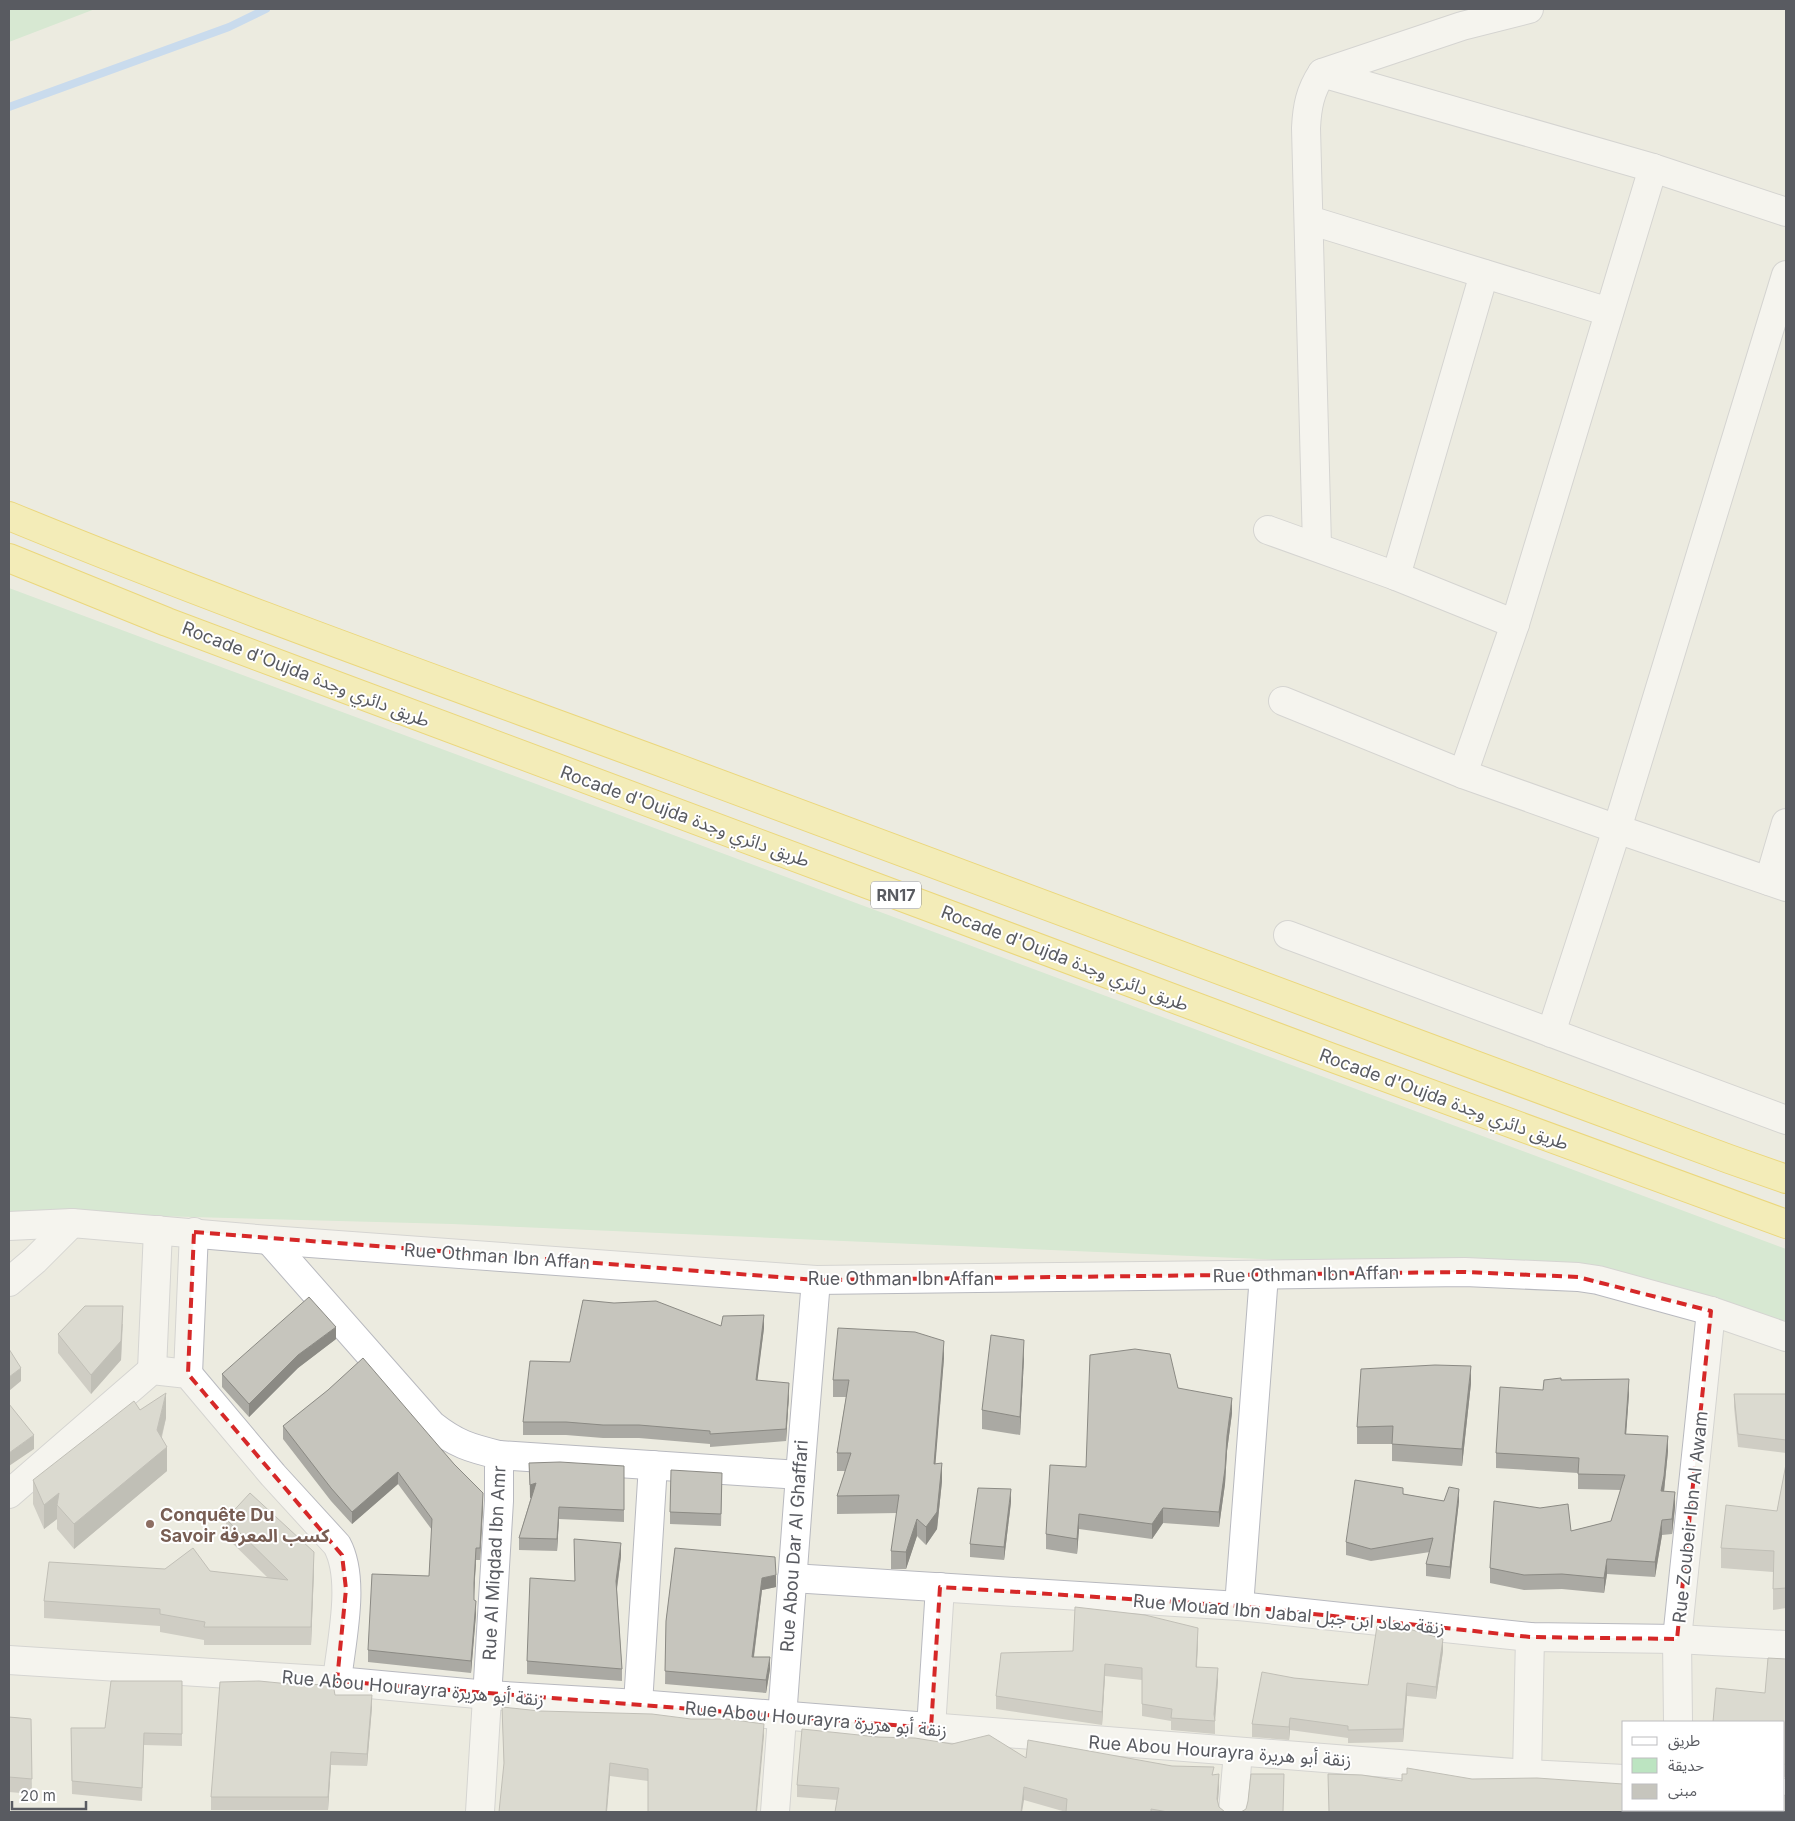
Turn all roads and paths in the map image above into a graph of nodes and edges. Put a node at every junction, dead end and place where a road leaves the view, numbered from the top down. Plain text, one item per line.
1 (1529, 9) edge
2 (1322, 73) junction
3 (1653, 168) junction
4 (1786, 212) edge
5 (1309, 220) junction
6 (1484, 274) junction
7 (1786, 275) edge
8 (1609, 312) junction
9 (9, 516) edge
10 (1268, 530) dead end
11 (1317, 546) junction
12 (9, 558) edge
13 (1396, 576) junction
14 (1515, 624) junction
15 (1283, 701) dead end
16 (1463, 774) junction
17 (1786, 824) edge
18 (1617, 829) junction
19 (1777, 884) edge
20 (1288, 935) dead end
21 (1551, 1033) junction
22 (1786, 1120) edge
23 (1786, 1179) edge
24 (72, 1223) junction
25 (1786, 1224) edge
26 (9, 1226) edge
27 (158, 1230) junction
28 (194, 1232) junction
29 (269, 1240) junction
30 (1264, 1275) junction
31 (816, 1280) junction
32 (9, 1282) edge
33 (1711, 1311) junction
34 (1786, 1336) edge
35 (152, 1370) junction
36 (188, 1374) junction
37 (499, 1455) junction
38 (653, 1465) junction
39 (800, 1475) junction
40 (9, 1494) edge
41 (792, 1578) junction
42 (940, 1587) junction
43 (1239, 1606) junction
44 (1530, 1638) junction
45 (1677, 1639) junction
46 (1786, 1645) edge
47 (9, 1660) edge
48 (337, 1681) junction
49 (488, 1695) junction
50 (638, 1704) junction
51 (781, 1716) junction
52 (1678, 1721) edge
53 (931, 1728) junction
54 (1238, 1752) junction
55 (1527, 1774) junction
56 (1622, 1779) edge
57 (480, 1812) edge
58 (775, 1812) edge
59 (1233, 1812) edge

1 - 2 street
2 - 3 street
2 - 5 street
3 - 4 street
3 - 8 street
5 - 6 street
5 - 11 street
6 - 8 street
6 - 13 street
7 - 18 street
8 - 14 street
9 - 23 highway, RN17
10 - 11 street
11 - 13 street
12 - 25 highway, Rocade d'Oujda طريق دائري وجدة / RN17
13 - 14 street
14 - 16 street
15 - 16 street
16 - 18 street
17 - 19 street
18 - 19 street
18 - 21 street
20 - 21 street
21 - 22 street
24 - 26 street, Rue Othman Ibn Affan
24 - 27 street, Rue Othman Ibn Affan
24 - 32 street
27 - 28 street, Rue Othman Ibn Affan
27 - 35 street
28 - 29 street, Rue Othman Ibn Affan
28 - 36 street
29 - 31 street, Rue Othman Ibn Affan
29 - 37 street, Rue Al Miqdad Ibn Amr
30 - 31 street, Rue Othman Ibn Affan
30 - 33 street, Rue Othman Ibn Affan
30 - 43 street
31 - 39 street, Rue Abou Dar Al Ghaffari
33 - 34 street, Rue Othman Ibn Affan
33 - 45 street, Rue Zoubeir Ibn Al Awam
35 - 36 street
35 - 40 street
36 - 48 street
37 - 38 street
37 - 49 street, Rue Al Miqdad Ibn Amr
38 - 39 street
38 - 50 street
39 - 41 street, Rue Abou Dar Al Ghaffari
41 - 42 street, Rue Mouad Ibn Jabal زنقة معاد ابن جبل
41 - 51 street, Rue Abou Dar Al Ghaffari
42 - 43 street, Rue Mouad Ibn Jabal زنقة معاد ابن جبل
42 - 53 street
43 - 44 street, Rue Mouad Ibn Jabal زنقة معاد ابن جبل
44 - 45 street, Rue Mouad Ibn Jabal زنقة معاد ابن جبل
44 - 55 street
45 - 46 street, Rue Mouad Ibn Jabal زنقة معاد ابن جبل
45 - 52 street, Rue Zoubeir Ibn Al Awam
47 - 48 street, Rue Abou Hourayra زنقة أبو هريرة
48 - 49 street, Rue Abou Hourayra زنقة أبو هريرة
49 - 50 street, Rue Abou Hourayra زنقة أبو هريرة
49 - 57 street, Rue Al Miqdad Ibn Amr
50 - 51 street, Rue Abou Hourayra زنقة أبو هريرة
51 - 53 street, Rue Abou Hourayra زنقة أبو هريرة
51 - 58 street, Rue Abou Dar Al Ghaffari
53 - 54 street, Rue Abou Hourayra زنقة أبو هريرة
54 - 55 street, Rue Abou Hourayra زنقة أبو هريرة
54 - 59 street
55 - 56 street, Rue Abou Hourayra زنقة أبو هريرة

